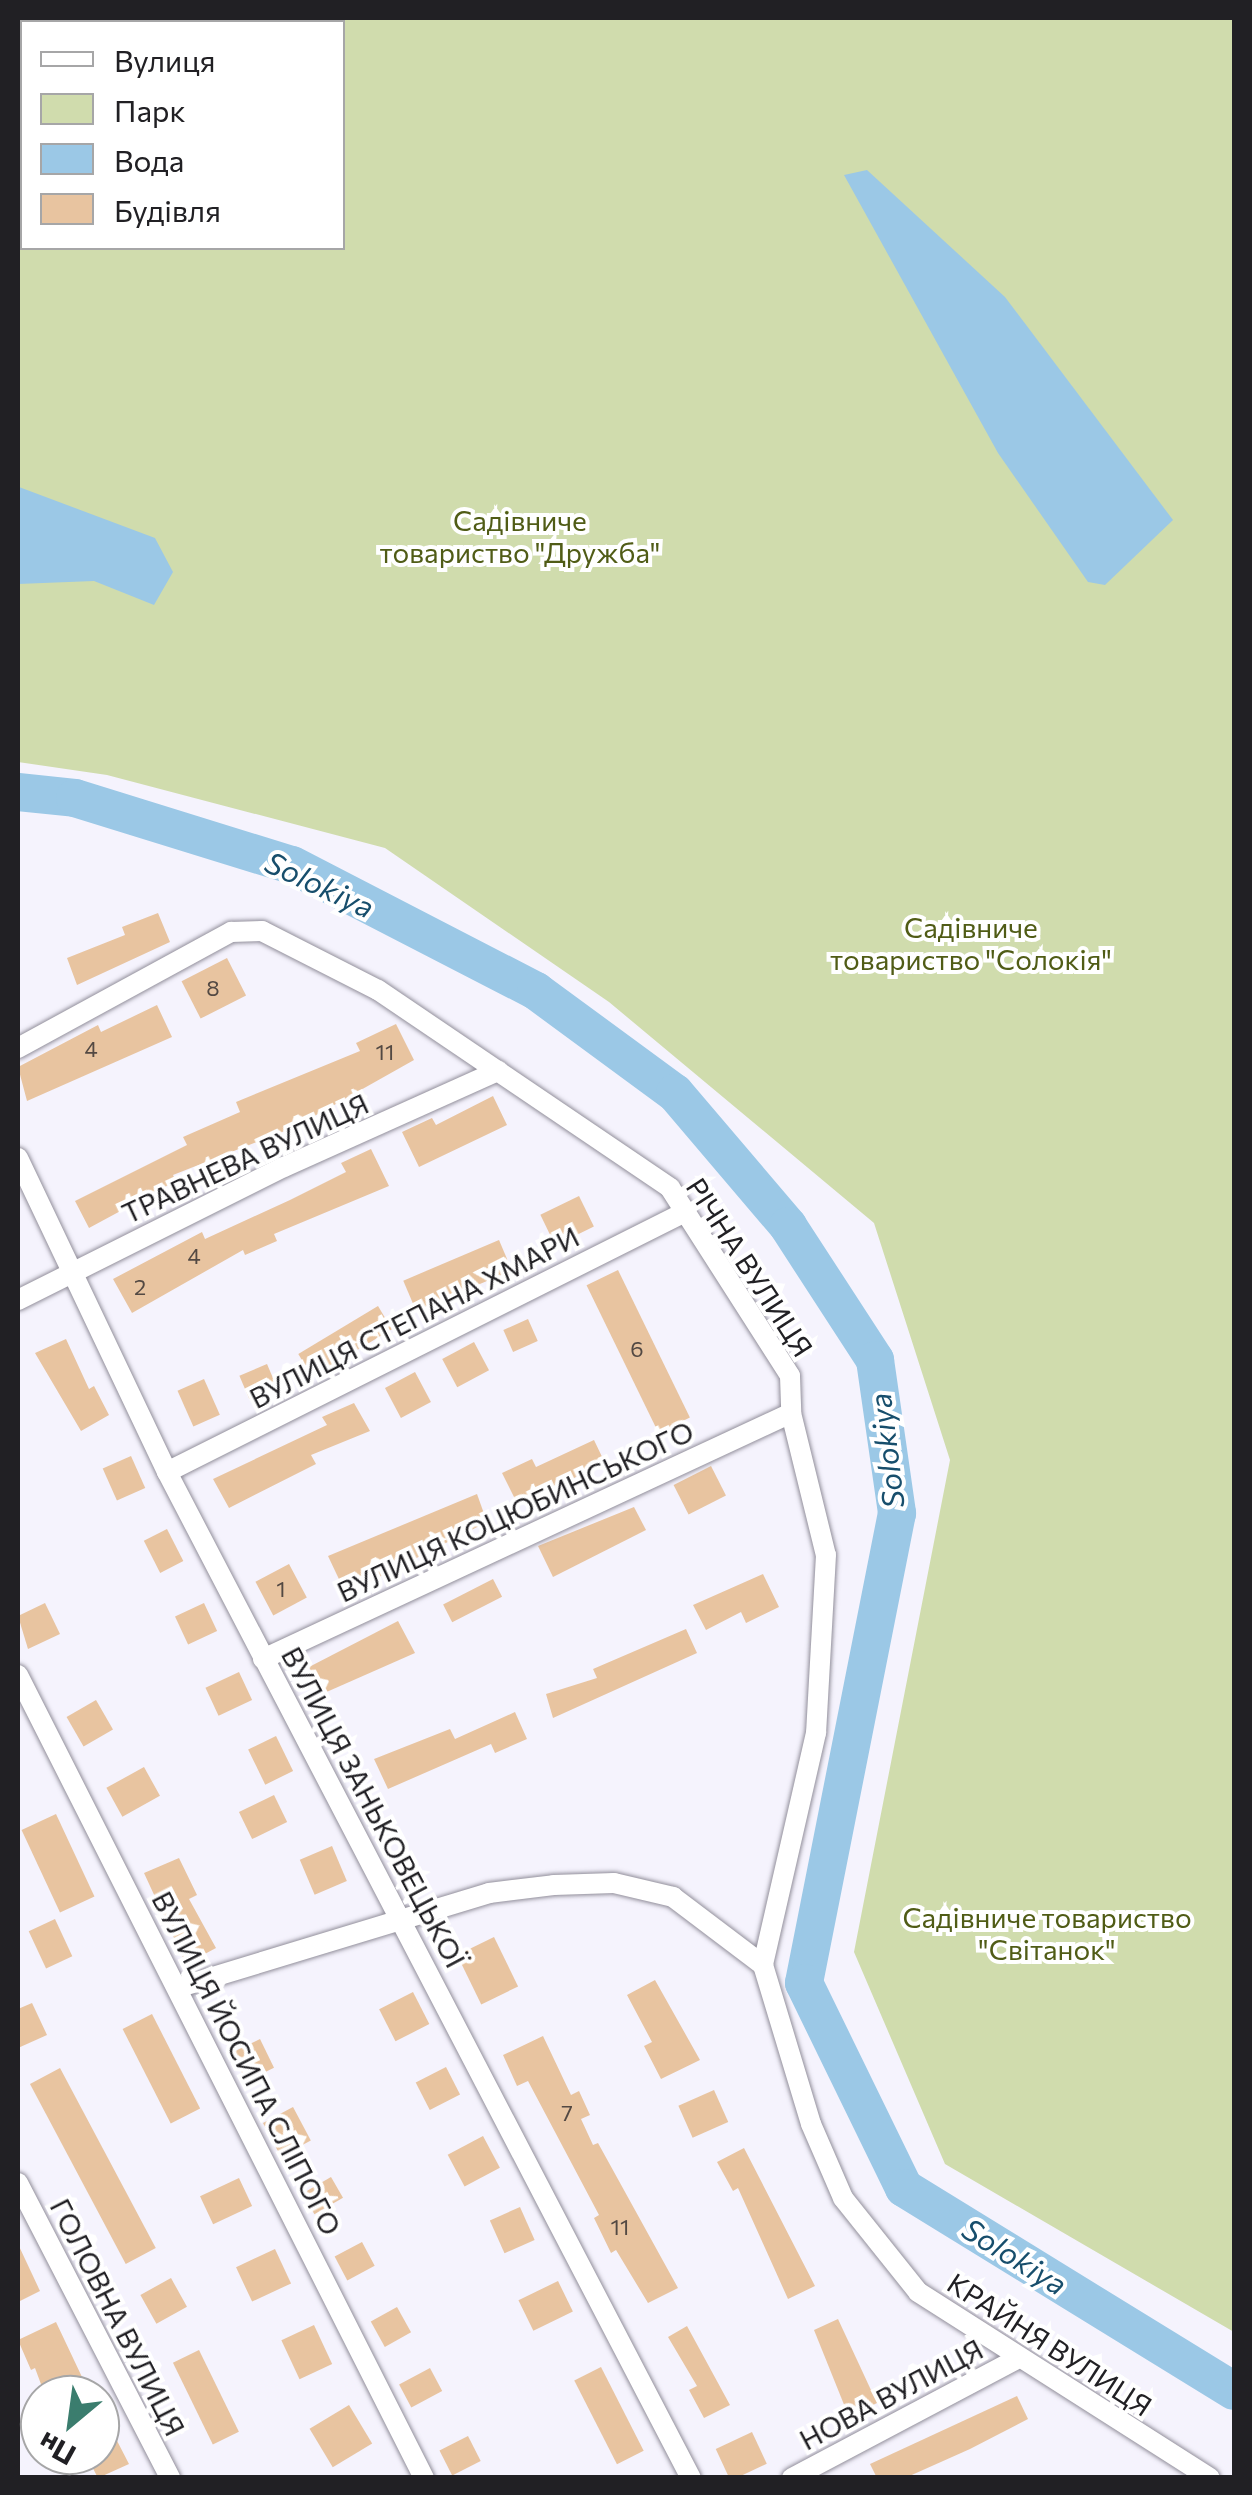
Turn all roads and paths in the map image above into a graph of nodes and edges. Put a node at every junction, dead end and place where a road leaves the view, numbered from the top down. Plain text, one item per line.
1 (18, 1048) edge
2 (498, 1071) junction
3 (18, 1158) edge
4 (685, 1212) junction
5 (72, 1272) junction
6 (18, 1300) edge
7 (791, 1413) junction
8 (167, 1472) junction
9 (263, 1659) junction
10 (18, 1676) edge
11 (404, 1920) junction
12 (763, 1964) junction
13 (180, 1987) junction
14 (18, 2183) edge
15 (1015, 2360) junction
16 (170, 2478) edge
17 (424, 2478) edge
18 (691, 2478) edge
19 (792, 2478) edge
20 (1210, 2478) edge

1 - 2 street, РІЧНА ВУЛИЦЯ
2 - 4 street, РІЧНА ВУЛИЦЯ
2 - 5 street, ТРАВНЕВА ВУЛИЦЯ
3 - 5 street, ВУЛИЦЯ ЗАНЬКОВЕЦЬКОЇ
4 - 7 street, РІЧНА ВУЛИЦЯ
4 - 8 street, ВУЛИЦЯ СТЕПАНА ХМАРИ
5 - 6 street, ТРАВНЕВА ВУЛИЦЯ
5 - 8 street, ВУЛИЦЯ ЗАНЬКОВЕЦЬКОЇ
7 - 9 street, ВУЛИЦЯ КОЦЮБИНСЬКОГО
7 - 12 street, РІЧНА ВУЛИЦЯ
8 - 9 street, ВУЛИЦЯ ЗАНЬКОВЕЦЬКОЇ
9 - 11 street, ВУЛИЦЯ ЗАНЬКОВЕЦЬКОЇ
10 - 13 street, ВУЛИЦЯ ЙОСИПА СЛІПОГО
11 - 12 street
11 - 13 street
11 - 18 street, ВУЛИЦЯ ЗАНЬКОВЕЦЬКОЇ
12 - 15 street, КРАЙНЯ ВУЛИЦЯ
13 - 17 street, ВУЛИЦЯ ЙОСИПА СЛІПОГО
14 - 16 street, ГОЛОВНА ВУЛИЦЯ
15 - 19 street, НОВА ВУЛИЦЯ
15 - 20 street, КРАЙНЯ ВУЛИЦЯ

